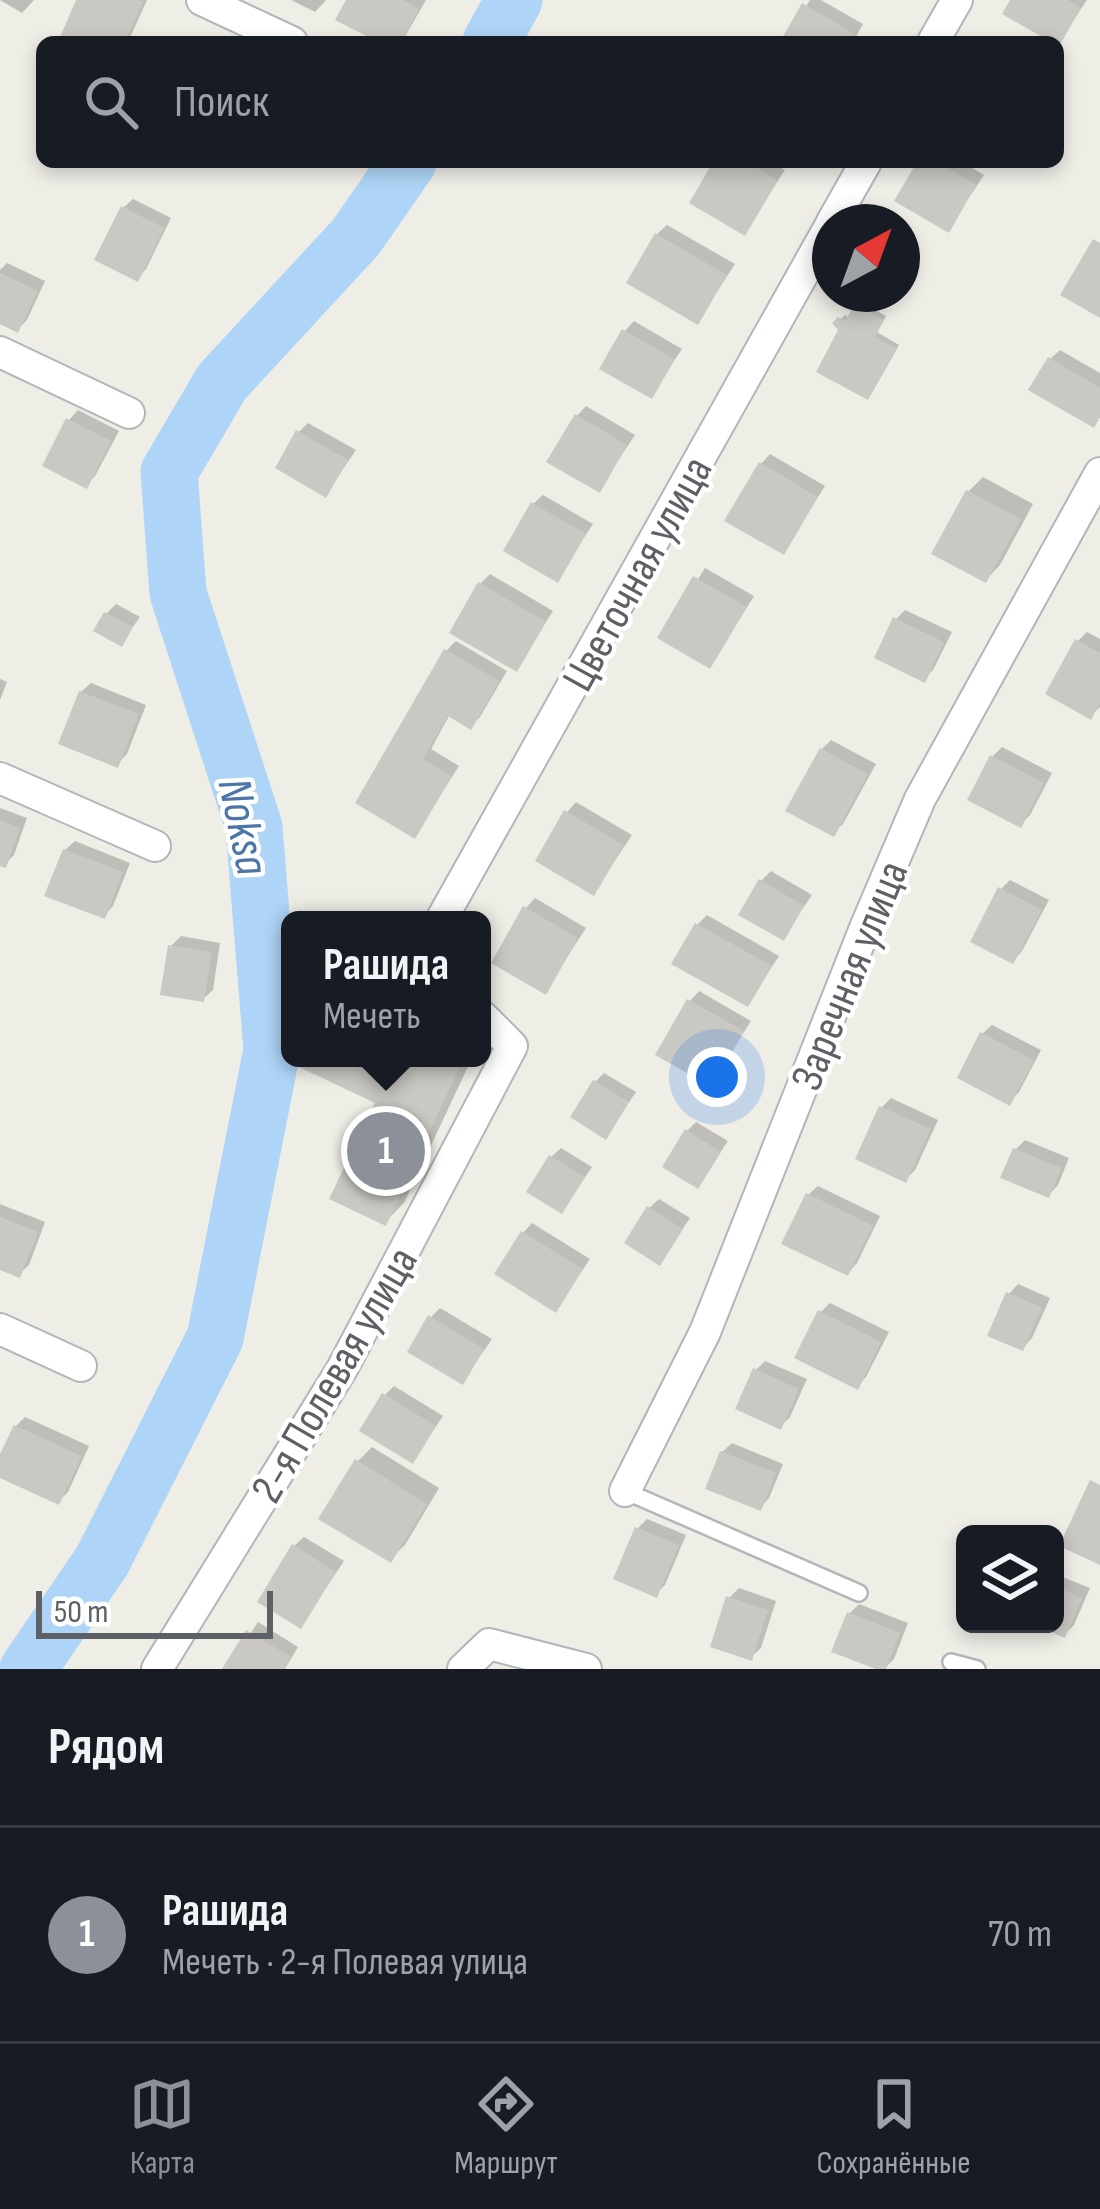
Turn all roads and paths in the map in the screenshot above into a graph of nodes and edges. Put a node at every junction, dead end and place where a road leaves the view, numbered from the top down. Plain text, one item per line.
1 (202, 0) edge
2 (957, 0) edge
3 (279, 36) edge
4 (936, 36) edge
5 (863, 168) edge
6 (842, 204) edge
7 (812, 258) edge
8 (0, 352) edge
9 (129, 413) dead end
10 (1100, 473) edge
11 (0, 778) edge
12 (155, 845) dead end
13 (446, 911) edge
14 (491, 1025) edge
15 (0, 1329) edge
16 (81, 1366) dead end
17 (625, 1491) joint
18 (860, 1593) dead end
19 (951, 1662) dead end
20 (157, 1669) edge
21 (463, 1669) edge
22 (586, 1669) edge
23 (976, 1669) edge

1 - 3 street
2 - 4 street
5 - 6 street, Цветочная улица
7 - 13 street, Цветочная улица
8 - 9 street
10 - 17 street, Заречная улица
11 - 12 street
14 - 20 street, 2-я Полевая улица
15 - 16 street
17 - 18 lane
19 - 23 lane
21 - 22 street

